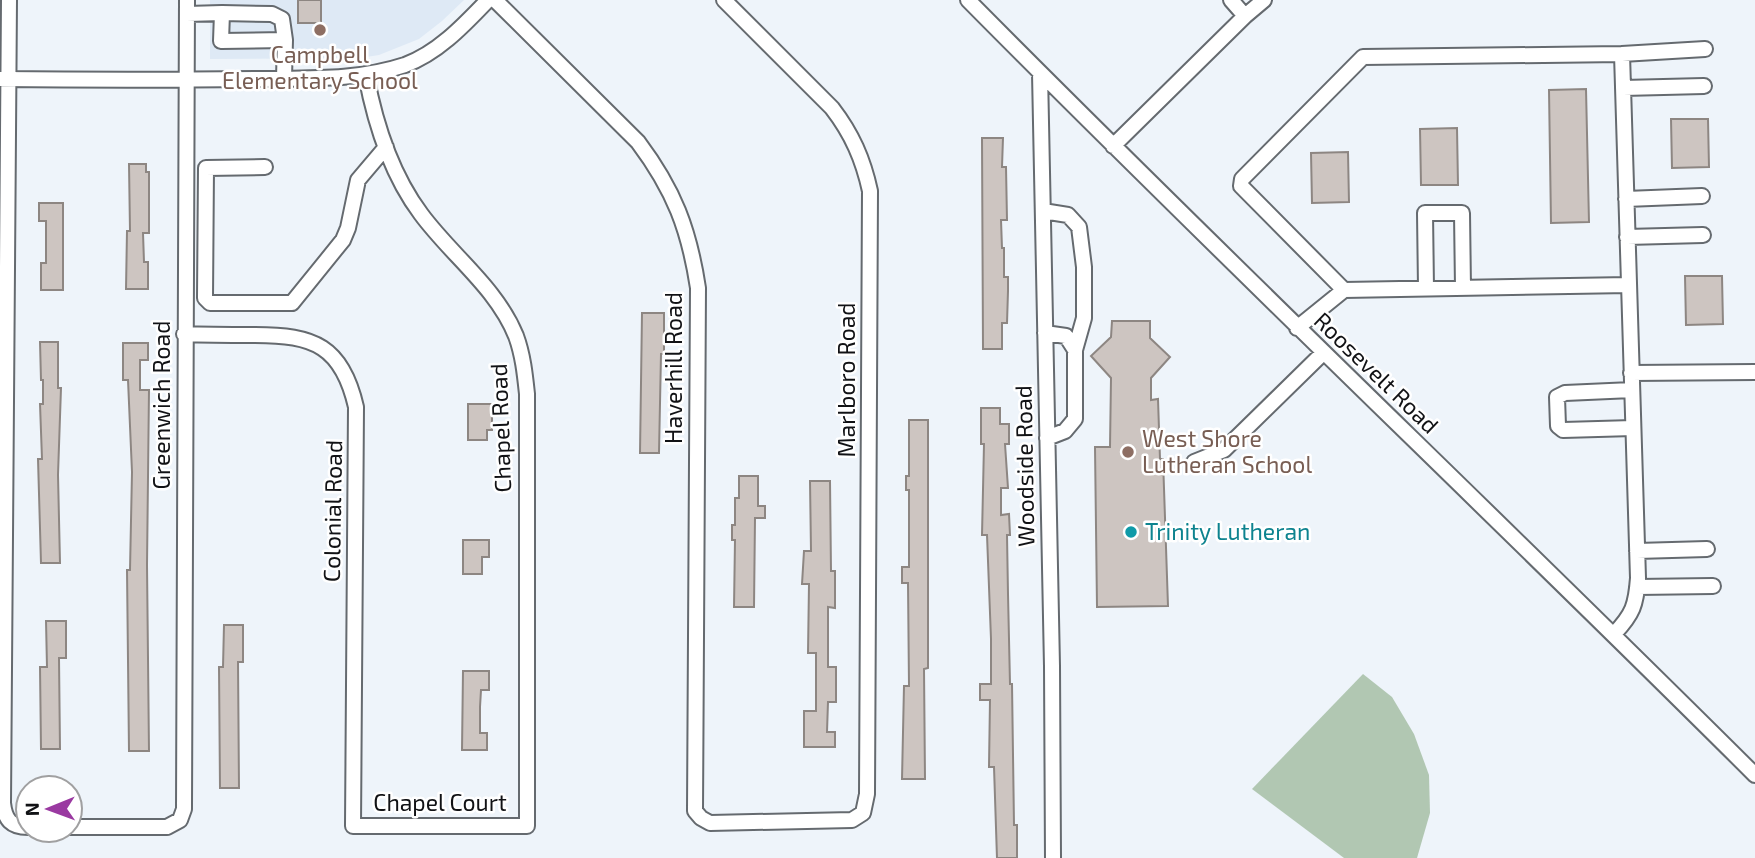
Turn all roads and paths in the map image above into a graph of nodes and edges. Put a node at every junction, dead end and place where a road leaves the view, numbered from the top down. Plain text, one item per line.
1 (9, 0) edge
2 (488, 0) edge
3 (495, 0) edge
4 (724, 0) edge
5 (968, 0) edge
6 (1231, 0) edge
7 (1264, 0) edge
8 (187, 7) edge
9 (222, 13) junction
10 (1245, 16) junction
11 (285, 40) junction
12 (1705, 49) dead end
13 (1622, 54) junction
14 (1040, 73) junction
15 (366, 75) junction
16 (284, 78) junction
17 (4, 79) edge
18 (186, 80) junction
19 (1704, 86) dead end
20 (1623, 88) junction
21 (1113, 146) junction
22 (386, 147) junction
23 (265, 167) dead end
24 (1702, 196) dead end
25 (1626, 199) junction
26 (1043, 211) junction
27 (1703, 236) dead end
28 (1628, 237) junction
29 (1629, 285) junction
30 (1426, 288) junction
31 (1463, 288) junction
32 (1345, 289) junction
33 (1297, 328) junction
34 (1045, 333) junction
35 (184, 334) junction
36 (1076, 350) junction
37 (1323, 353) junction
38 (1755, 372) edge
39 (1631, 373) junction
40 (1632, 390) junction
41 (1633, 428) junction
42 (1047, 438) junction
43 (1194, 462) dead end
44 (1707, 549) dead end
45 (1637, 551) junction
46 (1713, 586) dead end
47 (1637, 587) junction
48 (1614, 634) junction
49 (1755, 775) edge
50 (863, 813) joint
51 (14, 824) edge
52 (353, 826) joint
53 (527, 826) joint
54 (84, 827) edge
55 (1053, 858) edge

1 - 17 street
2 - 15 street
3 - 50 street, Haverhill Road
4 - 50 street, Marlboro Road
5 - 14 street, Roosevelt Road
6 - 10 street
7 - 10 street
8 - 9 street
8 - 18 street, Greenwich Road
9 - 11 street
9 - 11 street
10 - 21 street
11 - 16 street
12 - 13 street
13 - 20 street
13 - 32 street
14 - 21 street, Roosevelt Road
14 - 26 street, Woodside Road
15 - 16 street
15 - 22 street, Chapel Road
16 - 18 street
17 - 18 street
17 - 51 street
18 - 35 street, Greenwich Road
19 - 20 street
20 - 25 street
21 - 33 street, Roosevelt Road
22 - 23 street
22 - 53 street, Chapel Road
24 - 25 street
25 - 28 street
26 - 34 street, Woodside Road
26 - 36 street
27 - 28 street
28 - 29 street
29 - 31 street
29 - 39 street
30 - 31 street
30 - 31 street
30 - 32 street
32 - 33 street
33 - 37 street, Roosevelt Road
34 - 36 street
34 - 42 street, Woodside Road
35 - 52 street, Colonial Road
35 - 54 street, Greenwich Road
36 - 42 street
37 - 43 street
37 - 48 street, Roosevelt Road
38 - 39 street
39 - 40 street
40 - 41 street
40 - 41 street
41 - 45 street
42 - 55 street, Woodside Road
44 - 45 street
45 - 47 street
46 - 47 street
47 - 48 street
48 - 49 street, Roosevelt Road
52 - 53 street, Chapel Court

